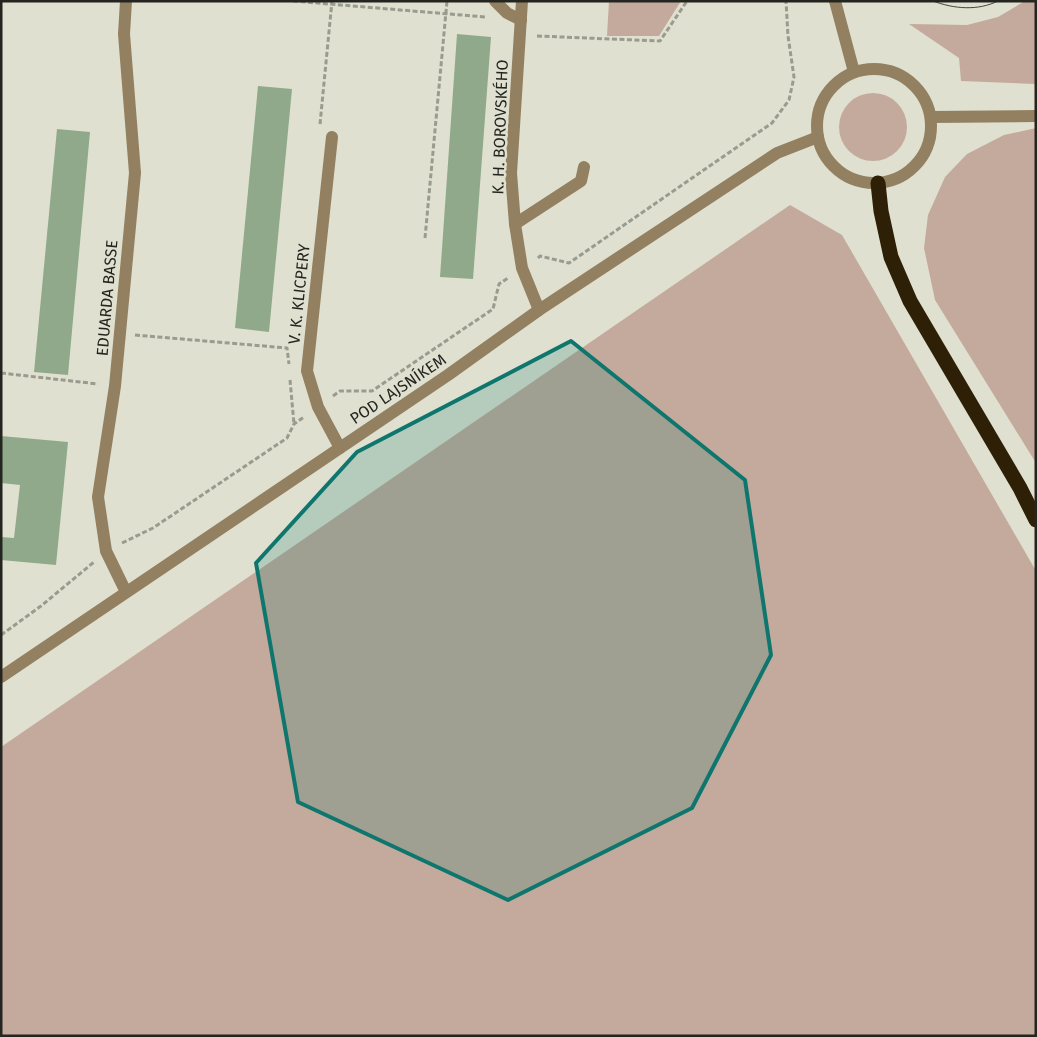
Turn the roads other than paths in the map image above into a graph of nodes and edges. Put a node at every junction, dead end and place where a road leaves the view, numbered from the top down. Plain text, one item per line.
1 (126, 1) edge
2 (495, 1) edge
3 (522, 1) edge
4 (835, 1) edge
5 (521, 20) junction
6 (854, 72) junction
7 (1036, 116) edge
8 (931, 117) junction
9 (332, 137) road end
10 (818, 137) junction
11 (584, 167) dead end
12 (878, 183) junction
13 (515, 224) junction
14 (539, 310) junction
15 (340, 448) junction
16 (1020, 488) junction
17 (1036, 507) edge
18 (1036, 520) edge
19 (126, 592) junction
20 (1, 677) edge

1 - 19 street, EDUARDA BASSE
2 - 5 street
3 - 5 street, K. H. BOROVSKÉHO
4 - 6 street
5 - 13 street, K. H. BOROVSKÉHO
6 - 8 street
6 - 10 street
7 - 8 street
8 - 12 street
9 - 15 street, V. K. KLICPERY
10 - 12 street
10 - 14 street, POD LAJSNÍKEM
11 - 13 street
12 - 16 highway
13 - 14 street, K. H. BOROVSKÉHO
14 - 15 street, POD LAJSNÍKEM
15 - 19 street, POD LAJSNÍKEM
16 - 17 highway
16 - 18 highway
19 - 20 street, POD LAJSNÍKEM

